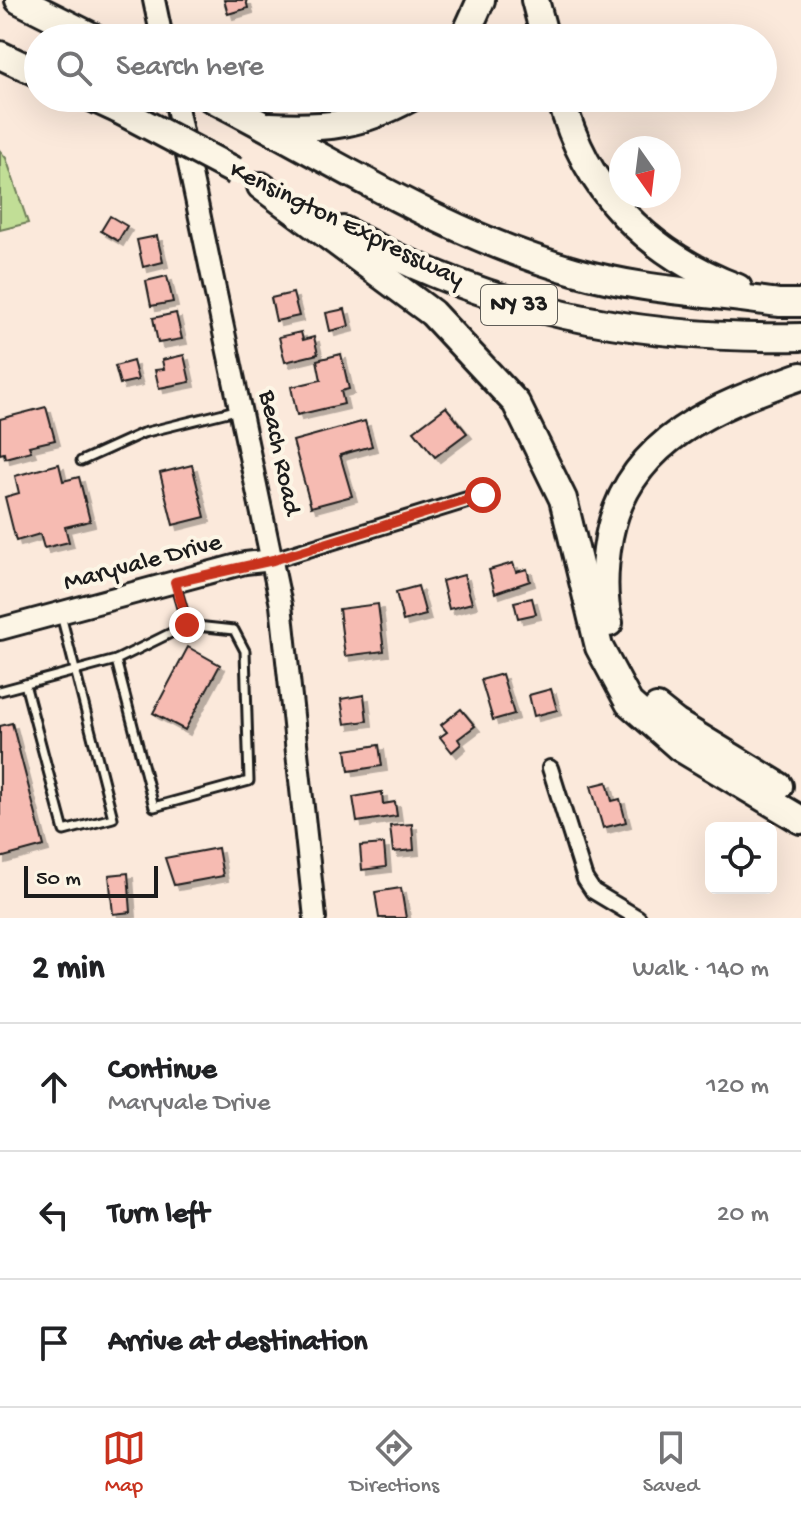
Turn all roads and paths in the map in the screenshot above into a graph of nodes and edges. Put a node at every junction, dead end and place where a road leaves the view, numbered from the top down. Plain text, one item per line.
1 (19, 0) edge
2 (154, 0) edge
3 (481, 0) edge
4 (535, 0) edge
5 (66, 24) edge
6 (159, 24) edge
7 (470, 24) edge
8 (541, 24) edge
9 (0, 55) edge
10 (24, 66) edge
11 (123, 112) edge
12 (178, 112) edge
13 (237, 112) edge
14 (384, 112) edge
15 (566, 112) edge
16 (262, 125) junction
17 (261, 186) junction
18 (790, 303) edge
19 (801, 337) edge
20 (801, 376) edge
21 (242, 408) junction
22 (81, 461) dead end
23 (483, 495) dead end
24 (273, 560) junction
25 (175, 582) junction
26 (60, 613) junction
27 (187, 625) junction
28 (0, 629) edge
29 (116, 660) junction
30 (74, 672) junction
31 (25, 684) junction
32 (0, 691) edge
33 (550, 768) dead end
34 (801, 799) edge
35 (801, 820) edge
36 (315, 918) edge
37 (638, 918) edge

1 - 5 highway
2 - 6 street
3 - 7 highway
4 - 8 highway
9 - 10 highway
11 - 17 highway, Kensington Expressway / NY 33, bridge
12 - 21 street, Beach Road
13 - 16 highway, Kensington Expressway / NY 33
14 - 16 highway
15 - 18 highway
16 - 18 highway, Kensington Expressway / NY 33
17 - 19 highway, Kensington Expressway / NY 33
17 - 35 highway
20 - 34 highway
21 - 22 lane
21 - 24 street, Beach Road
23 - 24 street, Maryvale Drive
24 - 25 street, Maryvale Drive
24 - 36 street, Beach Road
25 - 26 street, Maryvale Drive
25 - 27 lane
26 - 28 street, Maryvale Drive
26 - 30 lane
27 - 29 lane
27 - 29 lane
29 - 30 lane
30 - 31 lane
30 - 31 lane
31 - 32 lane
33 - 37 street

